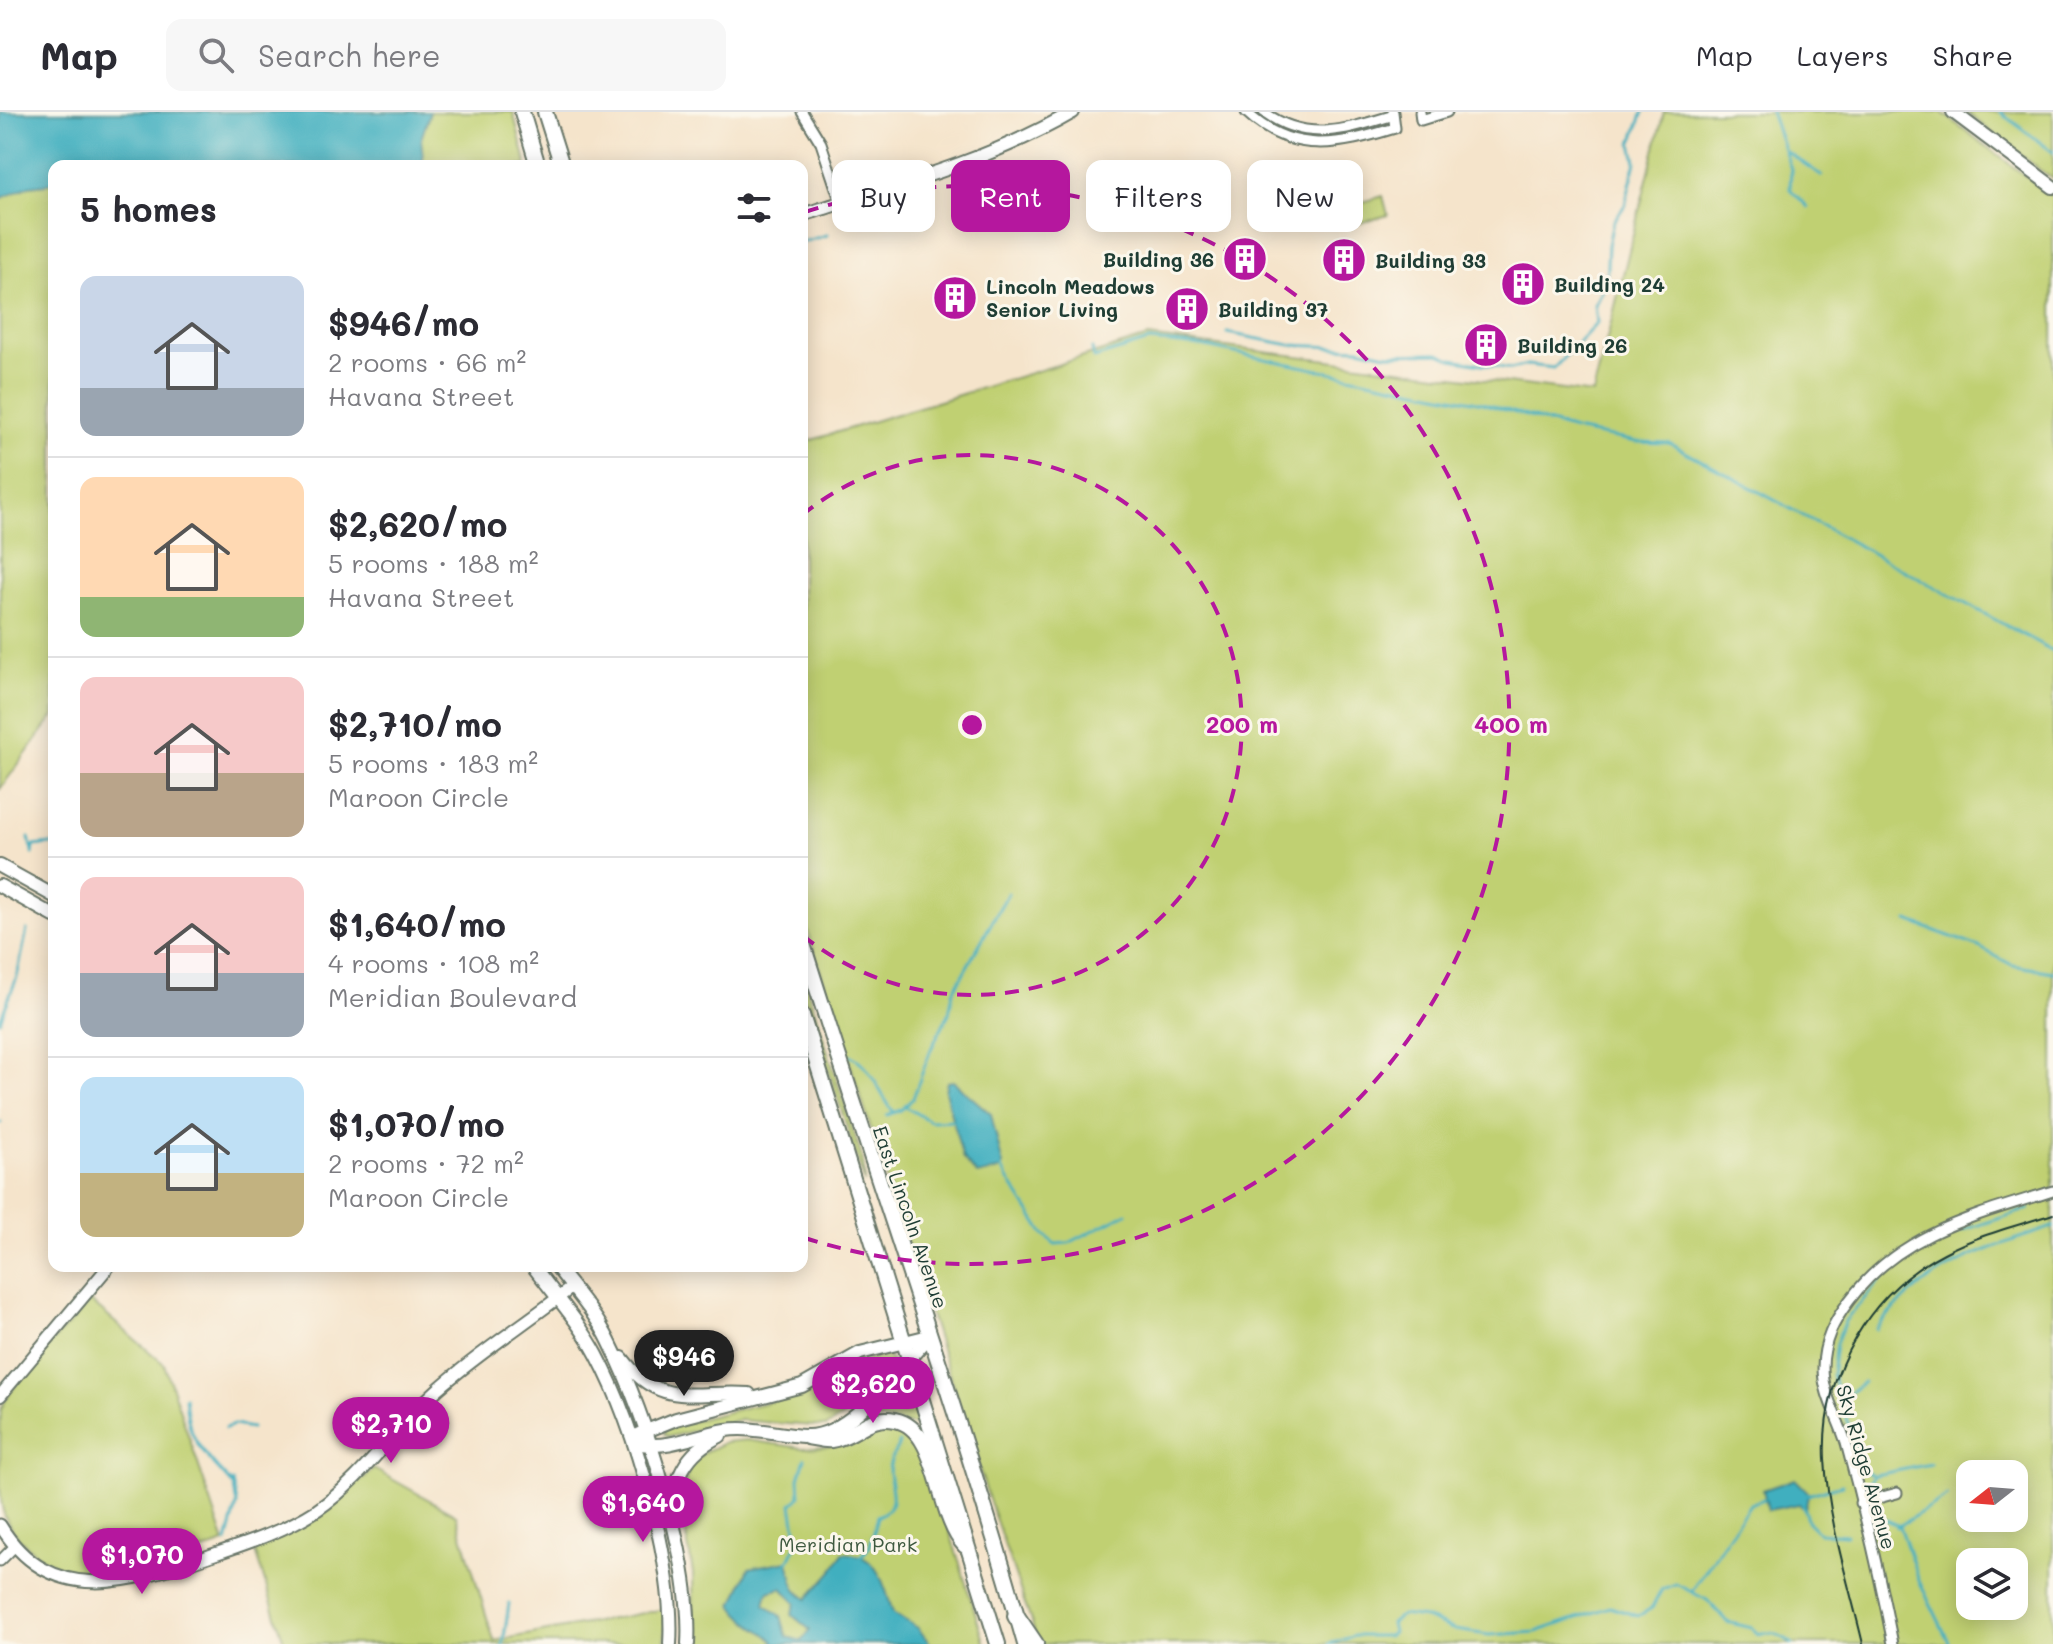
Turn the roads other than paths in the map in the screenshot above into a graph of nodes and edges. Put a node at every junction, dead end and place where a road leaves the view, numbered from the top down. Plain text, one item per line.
1 (522, 112) edge
2 (545, 112) edge
3 (802, 112) edge
4 (1073, 112) edge
5 (1246, 112) edge
6 (1264, 112) edge
7 (1447, 112) edge
8 (1953, 112) edge
9 (1392, 114) edge
10 (1420, 116) edge
11 (536, 160) edge
12 (560, 160) edge
13 (935, 172) edge
14 (832, 174) edge
15 (2053, 187) edge
16 (832, 206) edge
17 (808, 213) edge
18 (0, 866) edge
19 (0, 886) edge
20 (48, 893) edge
21 (48, 913) edge
22 (808, 960) edge
23 (808, 1034) edge
24 (2053, 1191) edge
25 (104, 1272) edge
26 (538, 1272) edge
27 (561, 1272) edge
28 (572, 1287) junction
29 (558, 1299) junction
30 (930, 1336) junction
31 (609, 1341) junction
32 (903, 1341) junction
33 (909, 1358) junction
34 (760, 1395) junction
35 (0, 1396) edge
36 (644, 1429) junction
37 (737, 1429) junction
38 (807, 1437) junction
39 (631, 1442) junction
40 (649, 1445) junction
41 (1897, 1493) dead end
42 (1860, 1503) junction
43 (0, 1525) edge
44 (15, 1546) junction
45 (968, 1549) junction
46 (0, 1561) edge
47 (688, 1599) junction
48 (1016, 1616) junction
49 (670, 1644) edge
50 (688, 1644) edge
51 (998, 1644) edge
52 (1025, 1644) edge
53 (1035, 1644) edge
54 (1893, 1644) edge

1 - 11 main road
2 - 12 main road
3 - 14 street
4 - 13 main road
5 - 9 street
6 - 9 street
7 - 10 street
8 - 15 main road
16 - 17 main road
18 - 20 main road
19 - 21 main road
22 - 30 main road, East Lincoln Avenue
23 - 32 main road, East Lincoln Avenue
24 - 42 street, Sky Ridge Avenue
25 - 35 street
26 - 29 main road
27 - 28 main road
28 - 29 street
28 - 31 main road
29 - 39 main road
29 - 44 street
30 - 32 main road
30 - 33 main road
30 - 48 main road, East Lincoln Avenue
31 - 34 main road
31 - 36 main road
32 - 33 main road, East Lincoln Avenue
32 - 34 main road
33 - 38 main road
33 - 45 main road, East Lincoln Avenue
34 - 36 main road
36 - 39 main road
36 - 40 main road
37 - 38 main road
37 - 40 main road
37 - 47 main road
38 - 45 main road
39 - 40 main road
39 - 49 main road
40 - 47 main road
41 - 42 street
42 - 54 street, Sky Ridge Avenue
43 - 44 street
44 - 46 street
45 - 51 main road, East Lincoln Avenue
47 - 50 main road
48 - 52 main road, East Lincoln Avenue
48 - 53 highway

